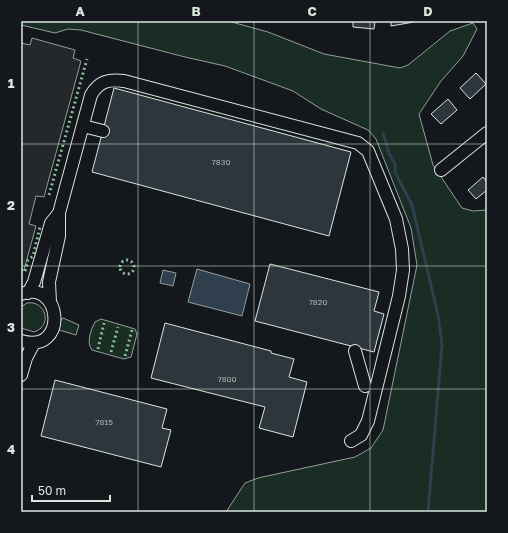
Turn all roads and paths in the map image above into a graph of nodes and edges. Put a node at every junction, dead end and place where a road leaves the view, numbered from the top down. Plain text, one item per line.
1 (83, 126) junction
2 (103, 131) dead end
3 (487, 132) edge
4 (441, 170) dead end
5 (59, 213) junction
6 (24, 293) edge
7 (50, 302) junction
8 (21, 341) edge
9 (34, 343) junction
10 (355, 351) dead end
11 (21, 375) edge
12 (365, 386) dead end
13 (351, 441) dead end

1 - 2 street
1 - 5 street
1 - 13 street
3 - 4 street
5 - 6 street
5 - 7 street
6 - 7 street
7 - 9 street
8 - 9 street
9 - 11 street
10 - 12 street

